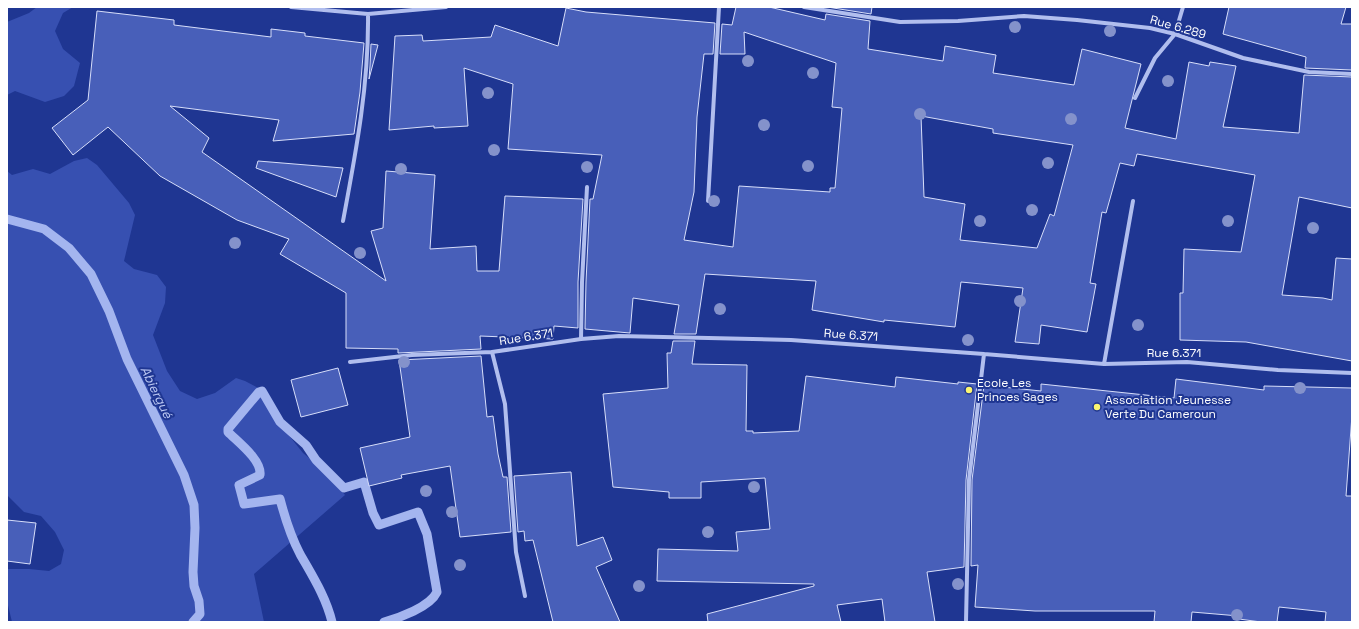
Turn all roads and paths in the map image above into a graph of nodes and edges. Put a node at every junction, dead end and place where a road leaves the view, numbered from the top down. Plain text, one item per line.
1 (291, 7) edge
2 (446, 7) edge
3 (719, 7) edge
4 (804, 7) edge
5 (1183, 7) edge
6 (368, 14) junction
7 (1175, 34) junction
8 (1352, 74) edge
9 (1135, 98) dead end
10 (587, 188) dead end
11 (708, 201) dead end
12 (1133, 201) dead end
13 (344, 221) dead end
14 (581, 339) junction
15 (492, 352) junction
16 (984, 354) junction
17 (350, 362) dead end
18 (1104, 364) junction
19 (1352, 373) edge
20 (525, 596) dead end
21 (966, 622) edge

1 - 6 street
2 - 6 street
3 - 11 street
4 - 7 street, Rue 6.289
5 - 7 street
6 - 13 street
7 - 8 street, Rue 6.289
7 - 9 street
10 - 14 street
12 - 18 street
14 - 15 street, Rue 6.371
14 - 16 street, Rue 6.371
15 - 17 street, Rue 6.371
15 - 20 street
16 - 18 street, Rue 6.371
16 - 21 street
18 - 19 street, Rue 6.371

